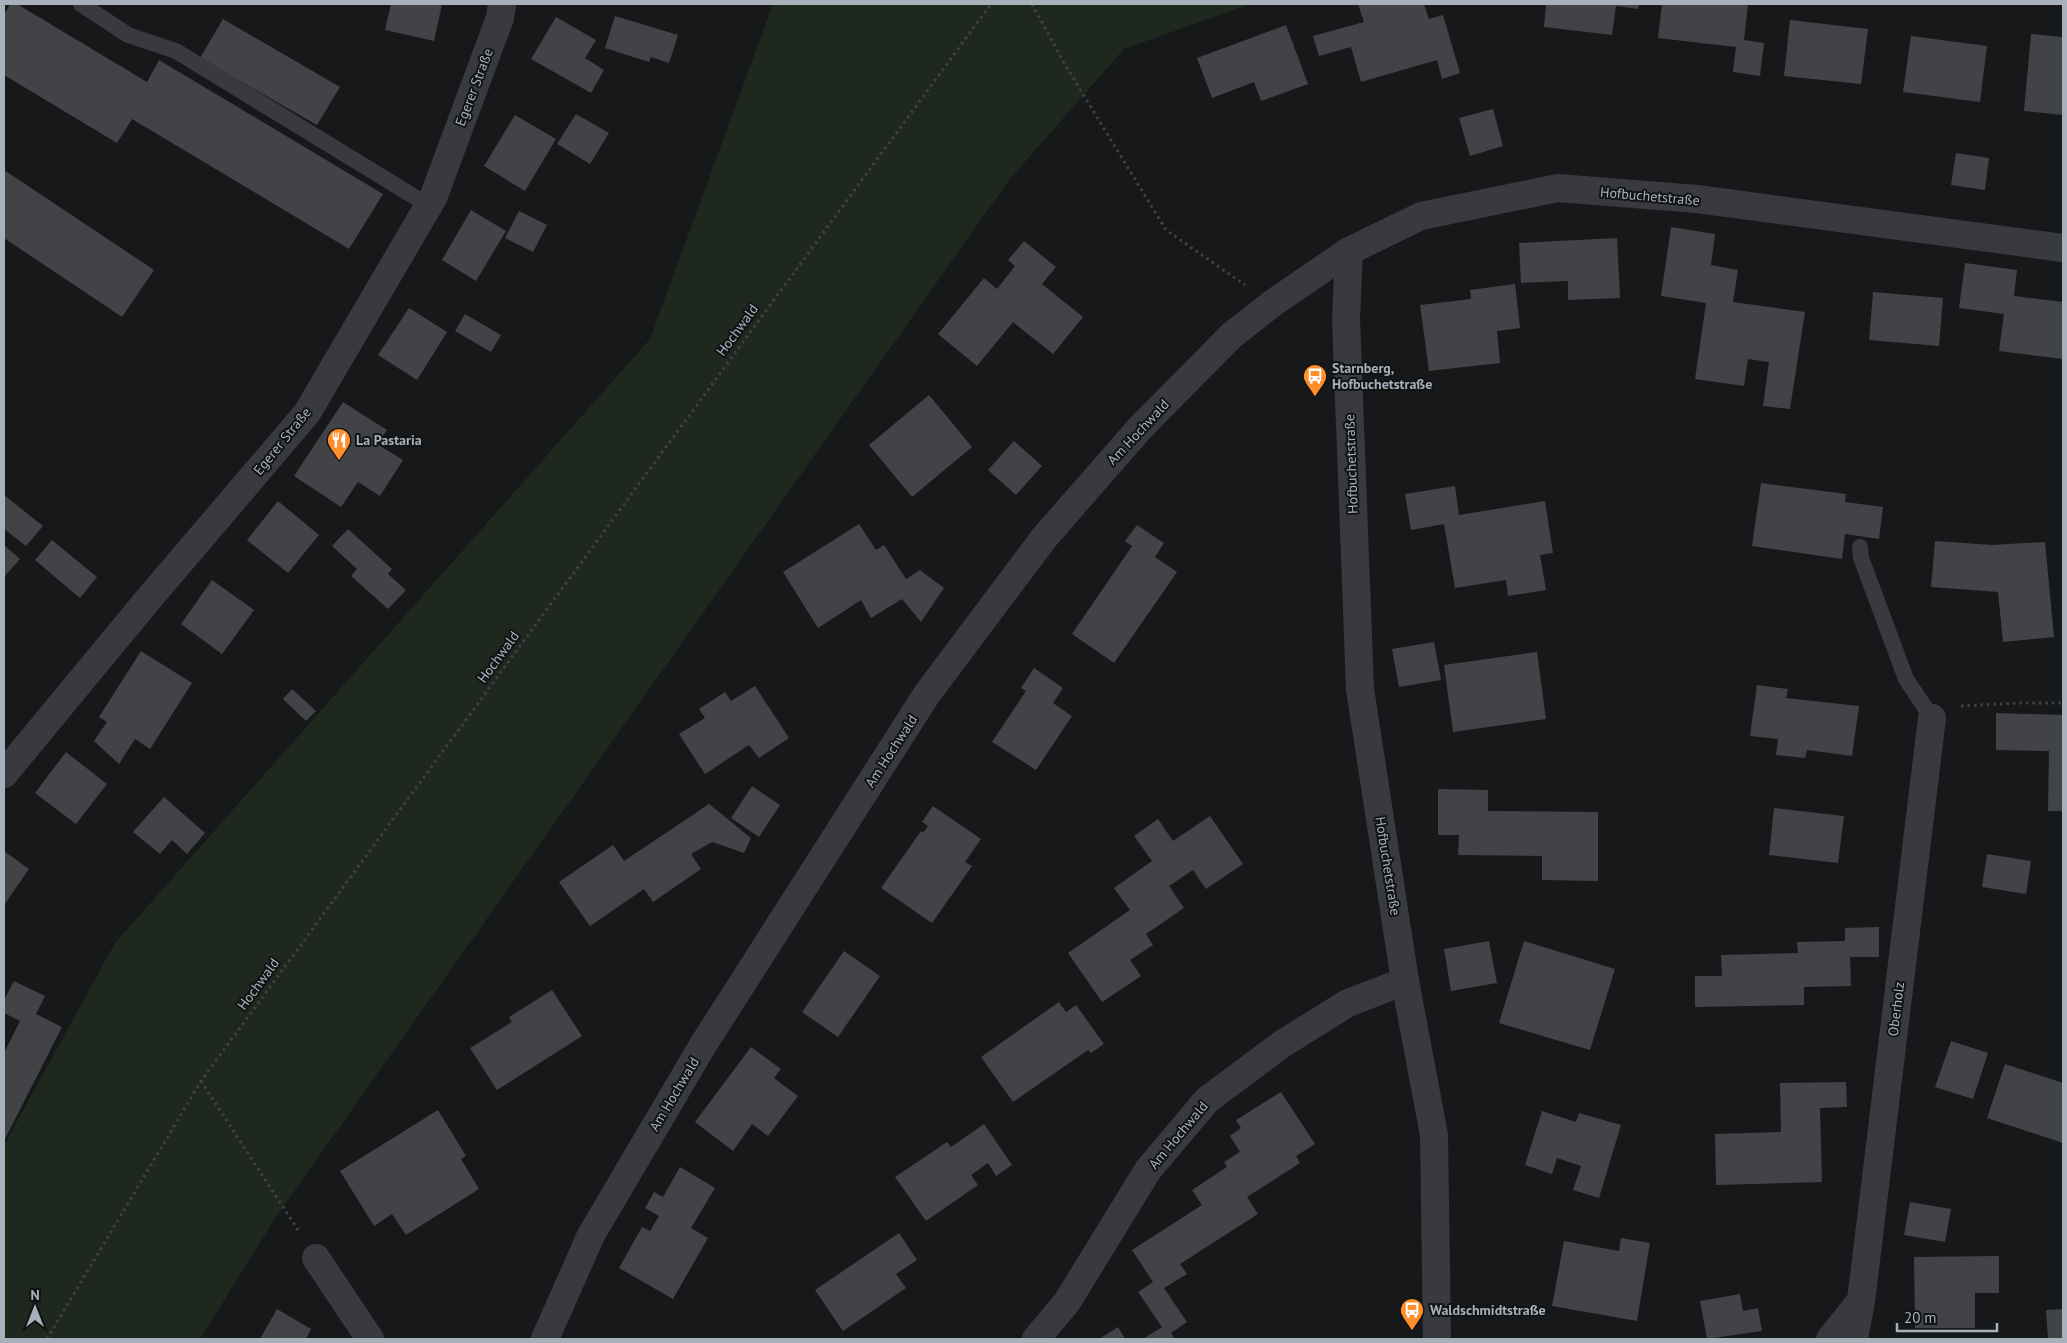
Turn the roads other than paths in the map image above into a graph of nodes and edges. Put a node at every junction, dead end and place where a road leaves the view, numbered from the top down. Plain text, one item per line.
1 (81, 4) edge
2 (502, 4) edge
3 (428, 205) junction
4 (2063, 248) edge
5 (1349, 251) junction
6 (1860, 547) dead end
7 (1932, 718) joint
8 (4, 774) edge
9 (1405, 980) junction
10 (316, 1258) road end
11 (1861, 1301) junction
12 (370, 1339) edge
13 (545, 1339) edge
14 (1036, 1339) edge
15 (1437, 1339) edge
16 (1830, 1339) edge
17 (1854, 1339) edge

1 - 3 lane
2 - 3 street, Egerer Straße
3 - 8 street, Egerer Straße
4 - 5 street, Hofbuchetstraße
5 - 9 street, Hofbuchetstraße
5 - 13 street, Am Hochwald
6 - 7 lane
7 - 11 street, Oberholz
9 - 14 street, Am Hochwald
9 - 15 street, Hofbuchetstraße
10 - 12 street
11 - 16 street
11 - 17 street, Oberholz

